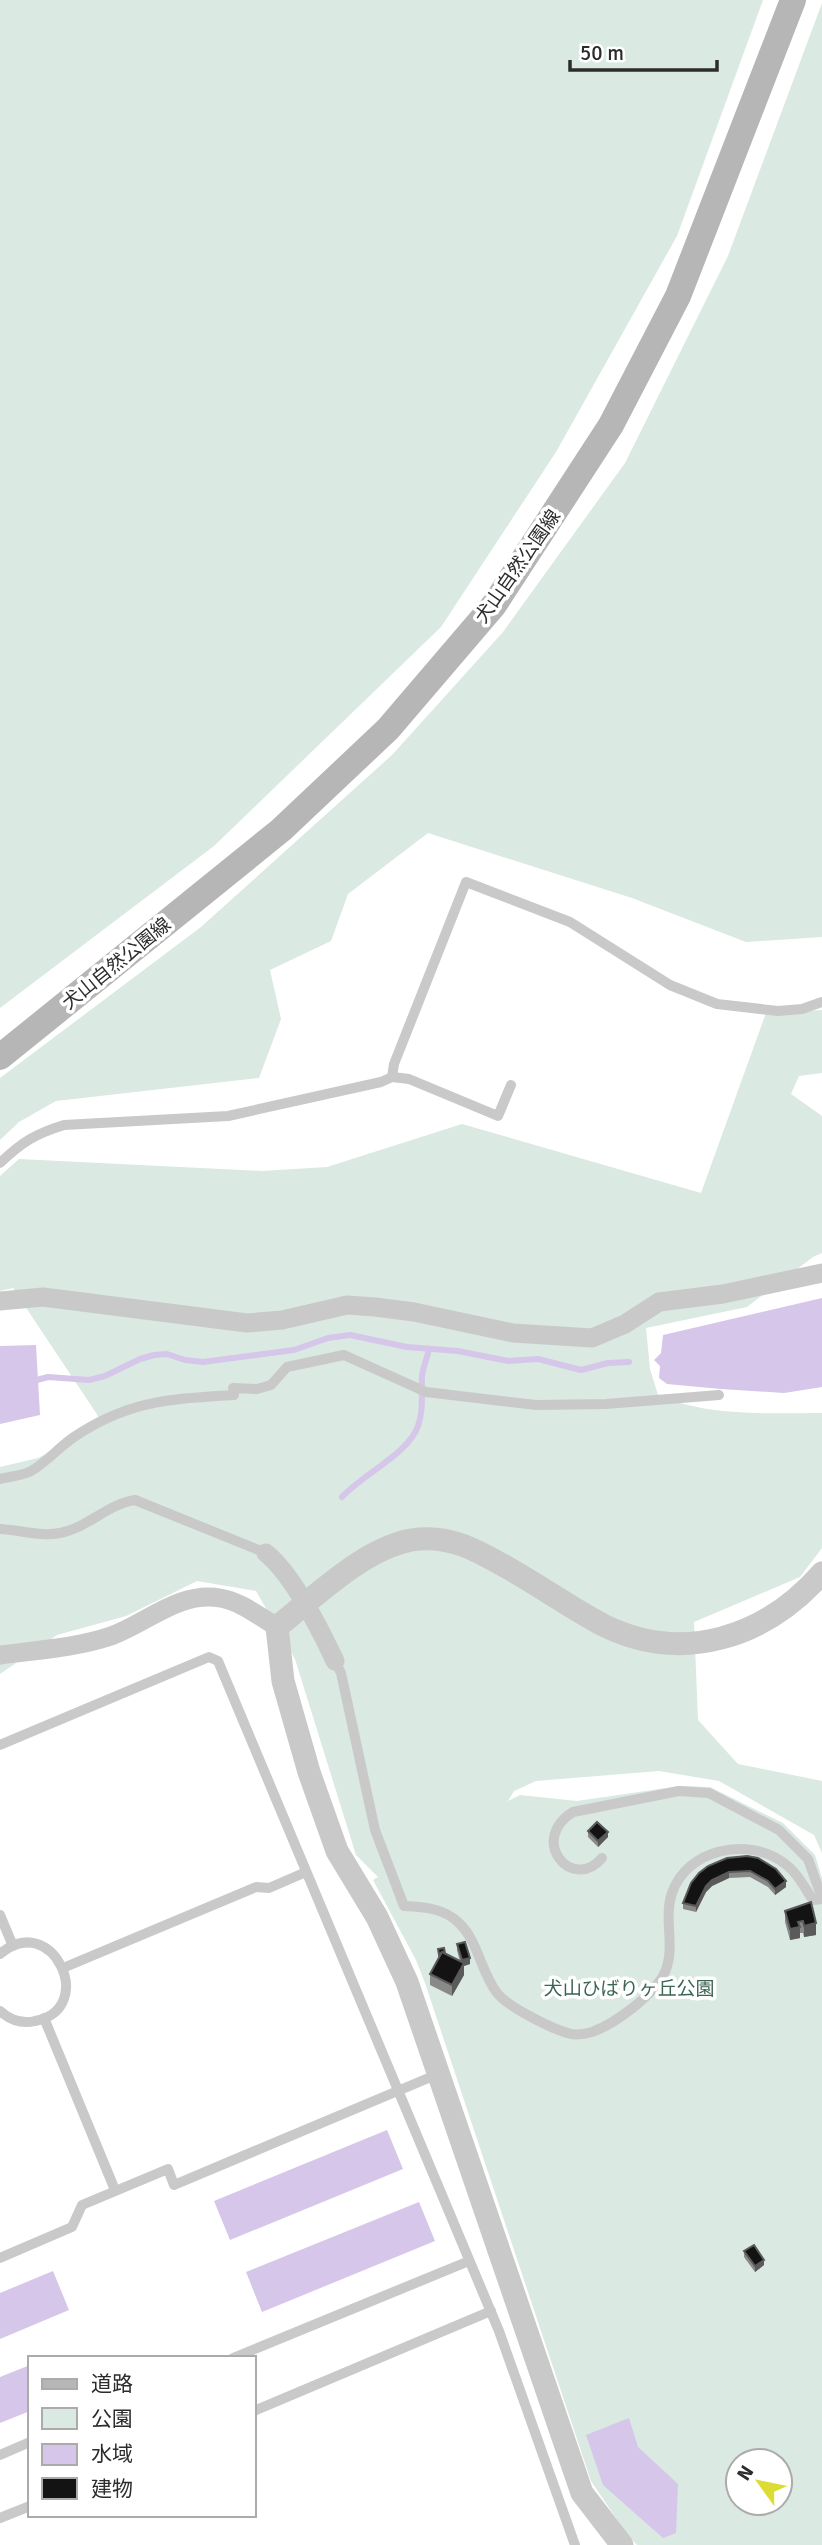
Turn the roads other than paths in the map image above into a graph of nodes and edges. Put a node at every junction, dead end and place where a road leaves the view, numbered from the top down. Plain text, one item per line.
1 (793, 0) edge
2 (822, 1002) edge
3 (0, 1057) edge
4 (392, 1077) junction
5 (511, 1085) dead end
6 (0, 1163) edge
7 (822, 1273) edge
8 (0, 1301) edge
9 (719, 1395) dead end
10 (0, 1479) edge
11 (0, 1530) edge
12 (265, 1553) joint
13 (822, 1573) edge
14 (277, 1627) junction
15 (0, 1655) edge
16 (335, 1661) joint
17 (0, 1745) edge
18 (603, 1858) dead end
19 (306, 1872) junction
20 (822, 1898) edge
21 (0, 1915) edge
22 (13, 1945) junction
23 (0, 1954) edge
24 (63, 1968) junction
25 (0, 2011) edge
26 (44, 2018) junction
27 (438, 2074) junction
28 (398, 2092) junction
29 (115, 2190) junction
30 (0, 2258) edge
31 (469, 2261) junction
32 (491, 2311) junction
33 (238, 2356) edge
34 (256, 2410) edge
35 (28, 2443) edge
36 (0, 2455) edge
37 (28, 2506) edge
38 (0, 2518) edge
39 (575, 2545) edge
40 (622, 2545) edge

1 - 3 main road, 犬山自然公園線
2 - 4 lane
4 - 5 lane
4 - 6 lane
7 - 8 street
9 - 10 lane
11 - 12 lane
12 - 16 street, bridge
13 - 14 street
14 - 15 street
14 - 27 street
16 - 20 lane
17 - 19 lane
18 - 20 lane
19 - 24 lane
19 - 28 lane
21 - 22 lane
22 - 23 lane
22 - 24 lane
24 - 26 lane
25 - 26 lane
26 - 29 lane
27 - 28 lane
27 - 40 street
28 - 29 lane
28 - 31 lane
29 - 30 lane
31 - 32 lane
31 - 33 lane
32 - 34 lane
32 - 39 lane
35 - 36 lane
37 - 38 lane

